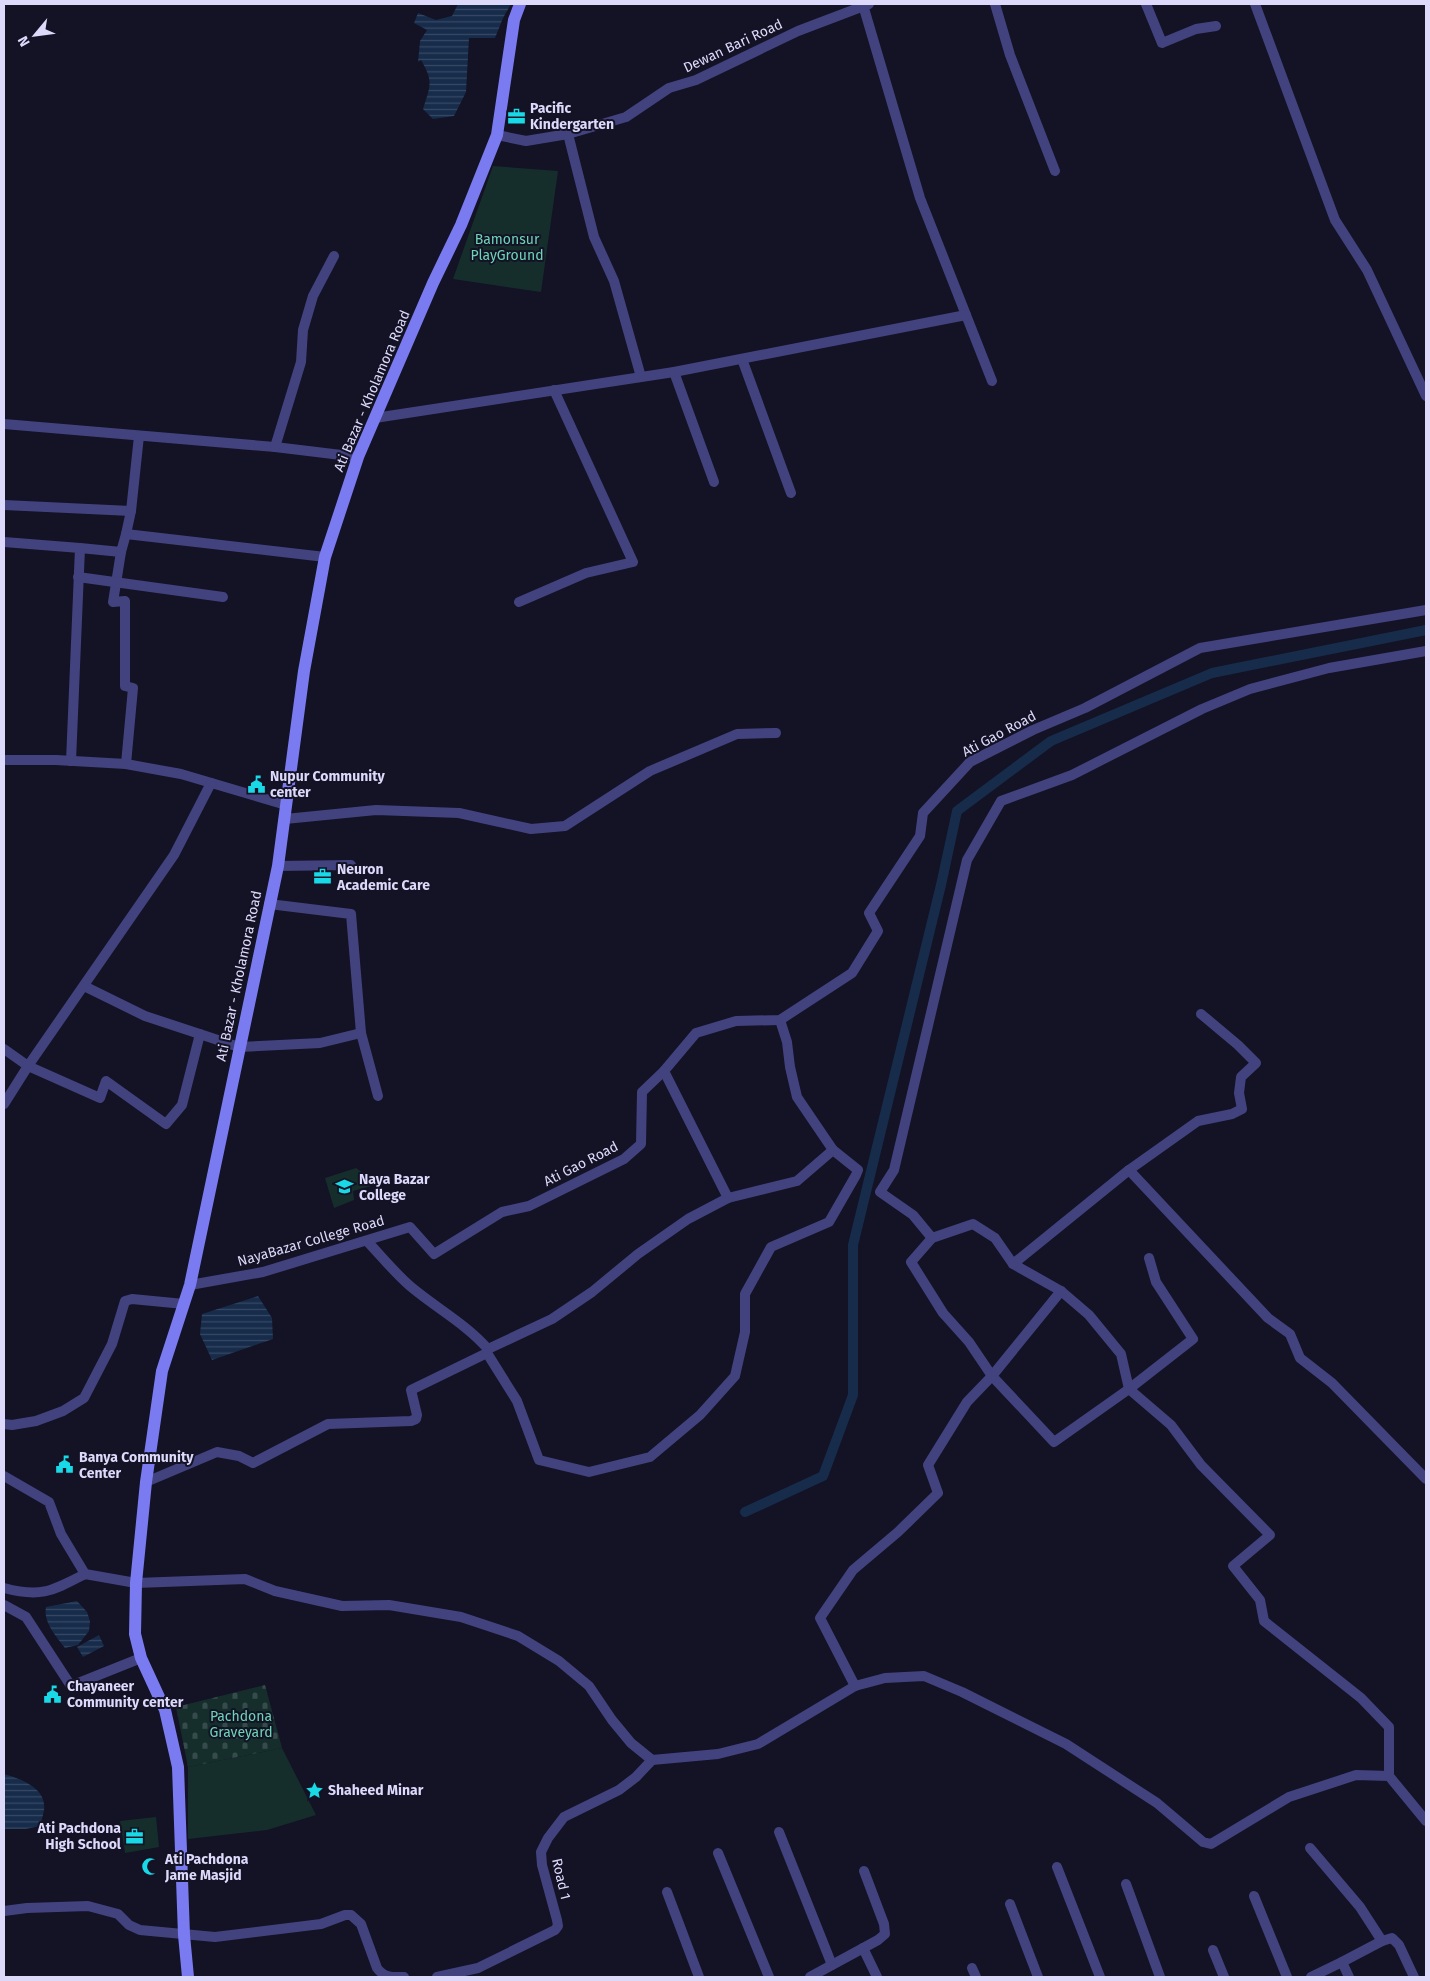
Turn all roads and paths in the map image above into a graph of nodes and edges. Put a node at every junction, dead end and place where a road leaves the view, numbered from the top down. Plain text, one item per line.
1 (520, 4) edge
2 (995, 4) edge
3 (1146, 4) edge
4 (1255, 4) edge
5 (866, 5) edge
6 (1216, 26) dead end
7 (568, 134) junction
8 (497, 135) junction
9 (1055, 171) dead end
10 (334, 256) dead end
11 (966, 315) junction
12 (742, 359) junction
13 (674, 372) junction
14 (641, 377) junction
15 (992, 381) dead end
16 (554, 390) junction
17 (1426, 396) edge
18 (375, 418) junction
19 (4, 424) edge
20 (139, 436) junction
21 (275, 447) junction
22 (358, 457) junction
23 (714, 482) dead end
24 (791, 493) dead end
25 (4, 505) edge
26 (131, 511) junction
27 (126, 534) junction
28 (4, 542) edge
29 (80, 548) junction
30 (121, 552) junction
31 (325, 558) junction
32 (78, 577) junction
33 (115, 584) junction
34 (223, 597) dead end
35 (519, 602) dead end
36 (1426, 610) edge
37 (1426, 651) edge
38 (776, 734) dead end
39 (4, 760) edge
40 (71, 760) junction
41 (126, 764) junction
42 (211, 783) junction
43 (286, 805) junction
44 (285, 818) junction
45 (351, 865) dead end
46 (278, 866) junction
47 (270, 904) junction
48 (84, 986) junction
49 (1201, 1014) dead end
50 (780, 1020) junction
51 (361, 1033) junction
52 (200, 1034) junction
53 (239, 1047) junction
54 (4, 1049) edge
55 (28, 1066) junction
56 (664, 1070) junction
57 (378, 1096) dead end
58 (4, 1104) edge
59 (833, 1150) junction
60 (1129, 1170) junction
61 (728, 1198) junction
62 (410, 1227) joint
63 (932, 1238) junction
64 (367, 1241) junction
65 (1148, 1258) dead end
66 (1013, 1264) junction
67 (190, 1285) junction
68 (1061, 1291) junction
69 (184, 1304) junction
70 (487, 1351) junction
71 (992, 1376) junction
72 (1130, 1389) junction
73 (4, 1424) edge
74 (4, 1476) edge
75 (1426, 1480) edge
76 (146, 1482) junction
77 (85, 1574) junction
78 (136, 1583) junction
79 (4, 1588) edge
80 (4, 1605) edge
81 (141, 1658) junction
82 (856, 1686) junction
83 (652, 1760) junction
84 (1389, 1776) junction
85 (1426, 1821) edge
86 (779, 1832) dead end
87 (1310, 1848) dead end
88 (718, 1853) dead end
89 (1057, 1867) dead end
90 (864, 1871) dead end
91 (1126, 1884) dead end
92 (667, 1892) dead end
93 (1254, 1896) dead end
94 (1010, 1904) dead end
95 (4, 1912) edge
96 (184, 1935) junction
97 (1382, 1941) junction
98 (863, 1948) junction
99 (1213, 1950) dead end
100 (1342, 1962) junction
101 (832, 1965) junction
102 (188, 1977) edge
103 (404, 1977) edge
104 (437, 1977) edge
105 (699, 1977) edge
106 (769, 1977) edge
107 (812, 1977) edge
108 (877, 1977) edge
109 (1038, 1977) edge
110 (1100, 1977) edge
111 (1160, 1977) edge
112 (1224, 1977) edge
113 (1287, 1977) edge
114 (1311, 1977) edge
115 (1349, 1977) edge
116 (1414, 1977) edge

1 - 8 main road, Ati Bazar - Kholamora Road
2 - 9 street
3 - 6 street
4 - 17 street
5 - 7 street, Dewan Bari Road
5 - 11 street
7 - 8 street, Dewan Bari Road
7 - 14 street
8 - 18 main road, Ati Bazar - Kholamora Road
10 - 21 street
11 - 12 street
11 - 15 street
12 - 13 street
12 - 24 street
13 - 14 street
13 - 23 street
14 - 16 street
16 - 18 street
16 - 35 street
18 - 22 main road, Ati Bazar - Kholamora Road
19 - 20 street
20 - 21 street
20 - 26 street
21 - 22 street
22 - 31 main road, Ati Bazar - Kholamora Road
25 - 26 street
26 - 27 street
27 - 30 street
27 - 31 street
28 - 29 street
29 - 30 street
29 - 32 street
30 - 33 street
31 - 43 main road, Ati Bazar - Kholamora Road
32 - 33 street
32 - 40 street
33 - 34 street
33 - 41 street
36 - 50 street, Ati Gao Road
37 - 63 street
38 - 44 street
39 - 40 street
40 - 41 street
41 - 42 street
42 - 43 street
42 - 48 street
43 - 44 main road, Ati Bazar - Kholamora Road
44 - 46 main road, Ati Bazar - Kholamora Road
45 - 46 street
46 - 47 main road, Ati Bazar - Kholamora Road
47 - 51 street
47 - 53 main road, Ati Bazar - Kholamora Road
48 - 52 street
48 - 55 street
49 - 60 street
50 - 56 street, Ati Gao Road
50 - 59 street
51 - 53 street
51 - 57 street
52 - 53 street
52 - 55 street
53 - 67 main road, Ati Bazar - Kholamora Road
54 - 55 street
55 - 58 street
56 - 61 street
56 - 62 street, Ati Gao Road
59 - 61 street
59 - 70 street
60 - 66 street
60 - 75 street
61 - 70 street
62 - 64 street, NayaBazar College Road
63 - 66 street
63 - 71 street
64 - 67 street, NayaBazar College Road
64 - 70 street
65 - 72 street
66 - 68 street
67 - 69 main road, Ati Bazar - Kholamora Road
68 - 71 street
68 - 72 street
69 - 73 street
69 - 76 main road, Ati Bazar - Kholamora Road
70 - 76 street
71 - 72 street
71 - 82 street
72 - 84 street
74 - 77 street
76 - 78 main road, Ati Bazar - Kholamora Road
77 - 78 street
77 - 79 street
78 - 81 main road, Ati Bazar - Kholamora Road
78 - 83 street
80 - 81 street
81 - 96 main road, Ati Bazar - Kholamora Road
82 - 83 street
82 - 84 street
83 - 104 street, Road 1
84 - 85 street
86 - 101 street
87 - 97 street
88 - 106 street
89 - 110 street
90 - 98 street
91 - 111 street
92 - 105 street
93 - 113 street
94 - 109 street
95 - 96 street
96 - 102 main road, Ati Bazar - Kholamora Road
96 - 103 street
97 - 100 street
97 - 116 street
98 - 101 street
98 - 108 street
99 - 112 street
100 - 114 street
100 - 115 street
101 - 107 street

